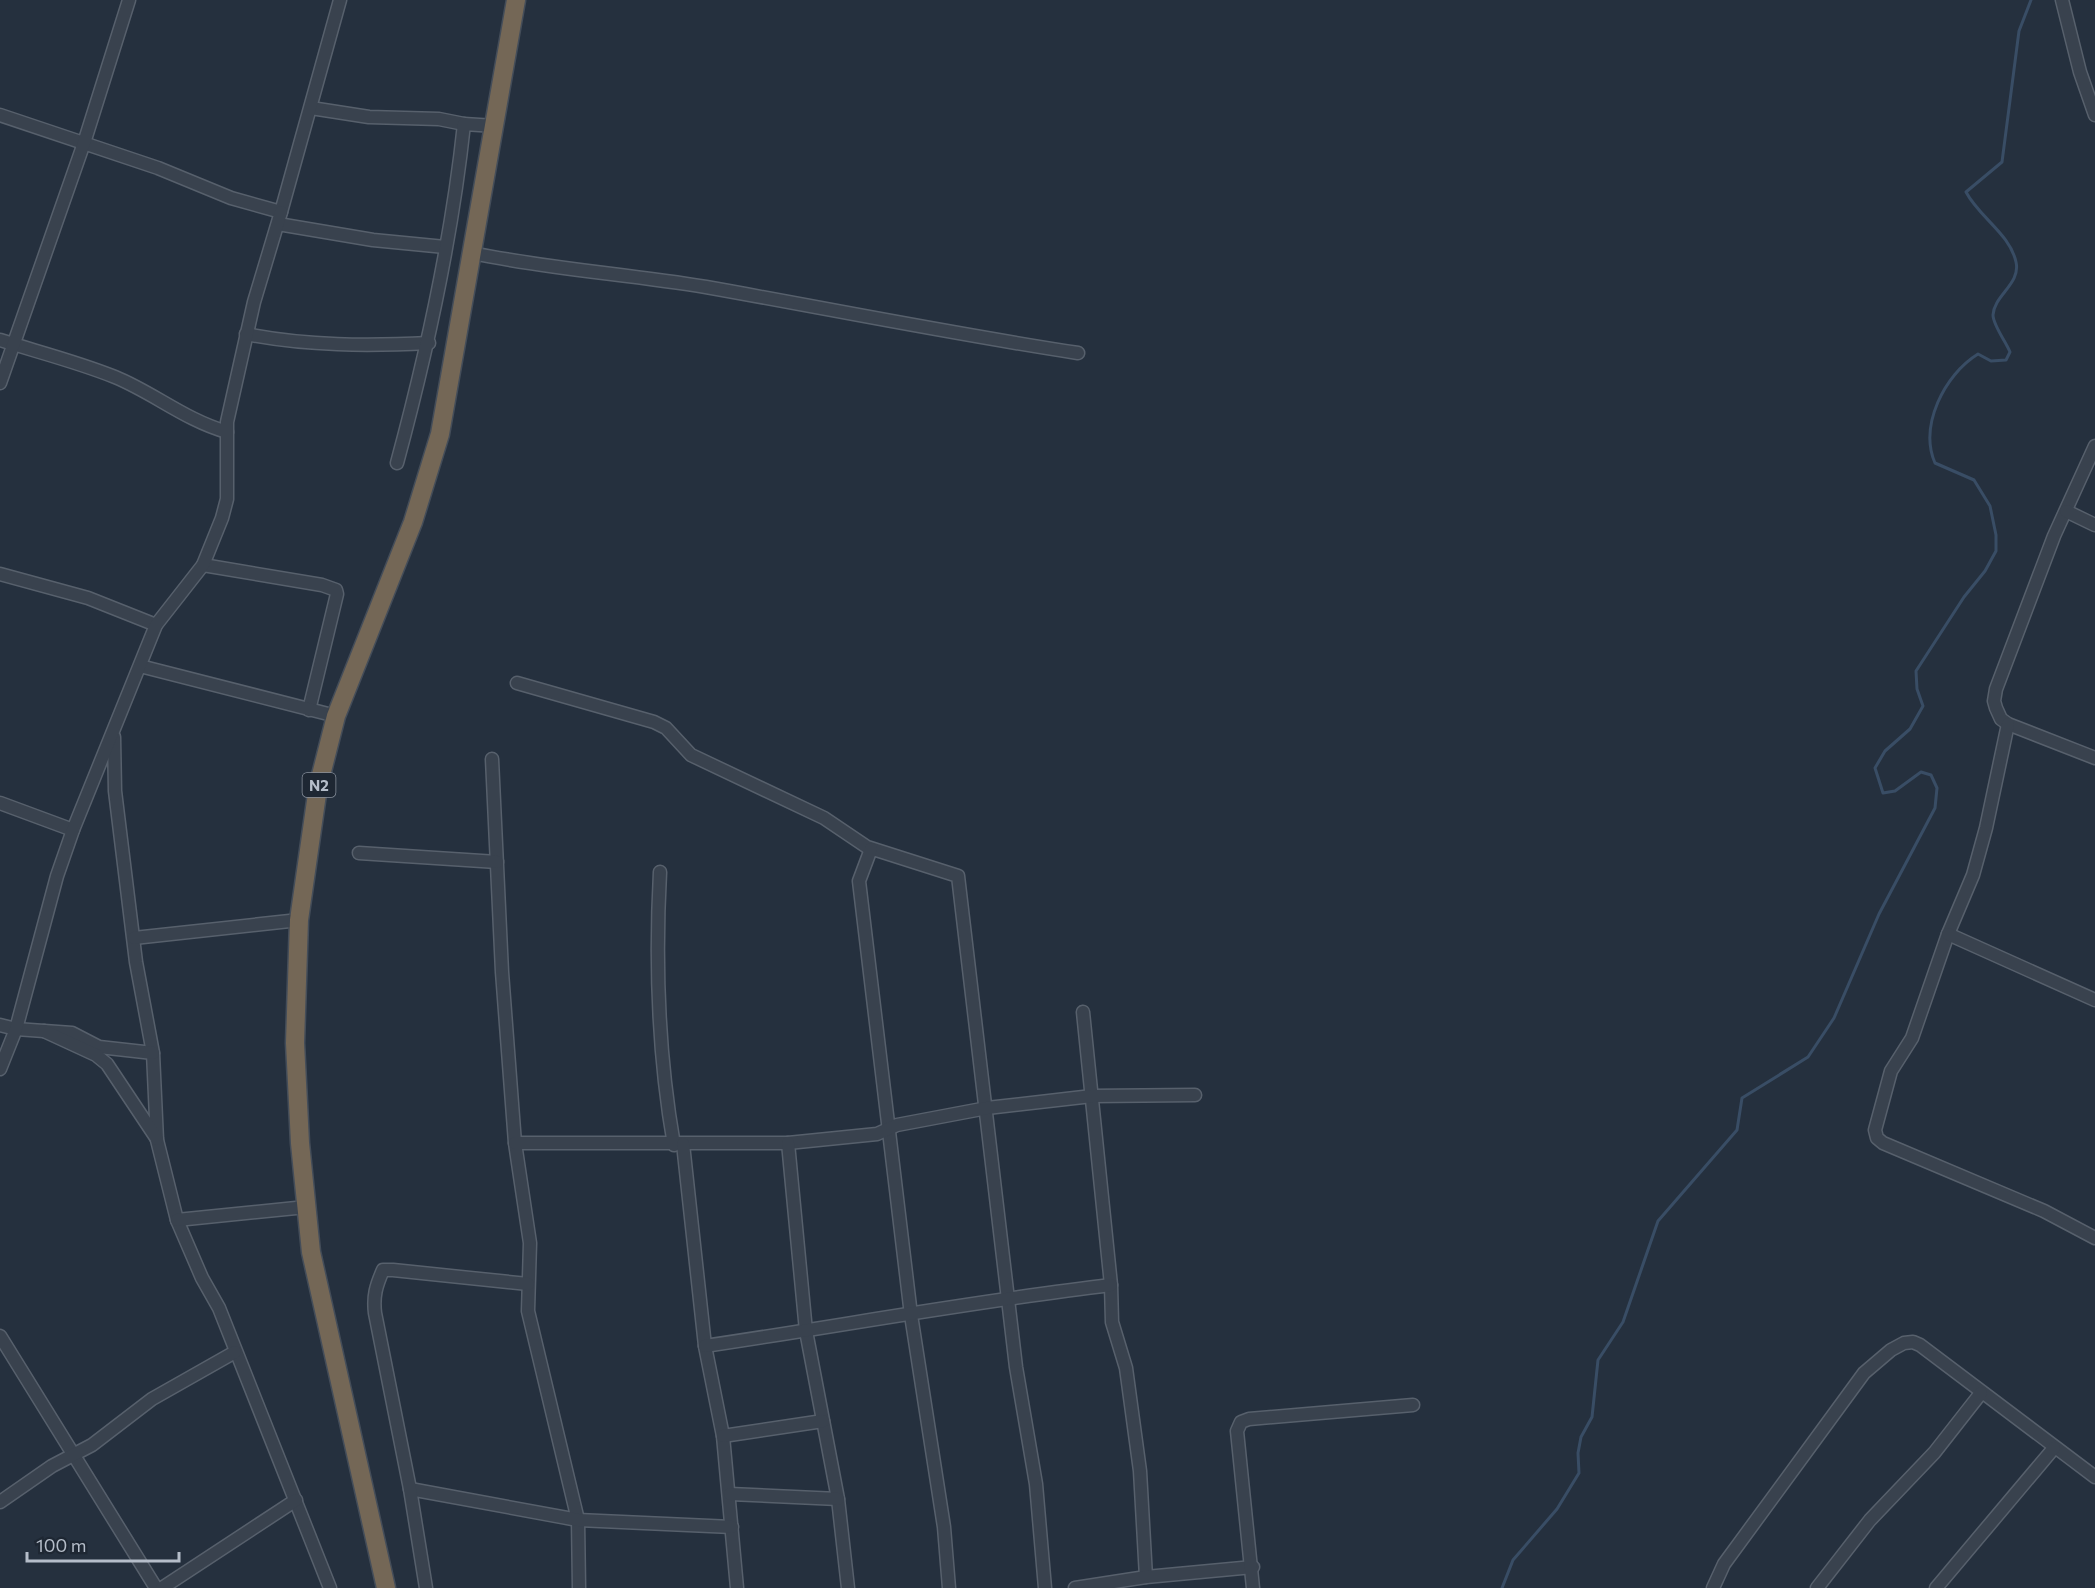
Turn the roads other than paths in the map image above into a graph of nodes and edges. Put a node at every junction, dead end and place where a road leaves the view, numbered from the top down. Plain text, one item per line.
1 (129, 0) edge
2 (339, 0) edge
3 (516, 0) edge
4 (2062, 0) edge
5 (311, 108) junction
6 (0, 115) edge
7 (2095, 116) edge
8 (464, 124) junction
9 (495, 126) junction
10 (84, 143) junction
11 (280, 218) junction
12 (445, 247) junction
13 (472, 253) junction
14 (246, 334) junction
15 (0, 340) edge
16 (429, 343) junction
17 (13, 344) junction
18 (1078, 352) dead end
19 (0, 383) edge
20 (226, 432) junction
21 (2095, 446) edge
22 (397, 463) dead end
23 (2066, 511) junction
24 (2095, 525) edge
25 (202, 565) junction
26 (0, 574) edge
27 (156, 625) junction
28 (140, 666) junction
29 (517, 683) dead end
30 (309, 710) junction
31 (336, 716) junction
32 (2008, 724) junction
33 (114, 732) junction
34 (2095, 758) edge
35 (492, 759) dead end
36 (0, 803) edge
37 (73, 830) junction
38 (872, 849) junction
39 (359, 853) dead end
40 (497, 862) junction
41 (660, 872) dead end
42 (299, 920) junction
43 (1948, 934) junction
44 (134, 938) junction
45 (2095, 1000) edge
46 (1083, 1012) dead end
47 (0, 1024) edge
48 (16, 1029) junction
49 (97, 1051) junction
50 (153, 1053) junction
51 (0, 1069) edge
52 (1195, 1095) dead end
53 (1092, 1096) junction
54 (987, 1108) junction
55 (890, 1129) junction
56 (157, 1140) junction
57 (514, 1143) junction
58 (788, 1143) junction
59 (678, 1145) junction
60 (306, 1207) junction
61 (177, 1220) junction
62 (2095, 1238) edge
63 (528, 1284) junction
64 (1111, 1285) junction
65 (1009, 1297) junction
66 (911, 1316) junction
67 (806, 1331) junction
68 (0, 1336) edge
69 (705, 1346) junction
70 (235, 1352) junction
71 (1981, 1393) junction
72 (1413, 1405) dead end
73 (823, 1421) junction
74 (723, 1436) junction
75 (2054, 1448) junction
76 (74, 1455) junction
77 (2095, 1478) edge
78 (410, 1489) junction
79 (730, 1494) junction
80 (838, 1499) junction
81 (296, 1500) junction
82 (0, 1502) edge
83 (578, 1520) junction
84 (732, 1527) junction
85 (1253, 1567) junction
86 (1146, 1577) junction
87 (1717, 1586) edge
88 (156, 1588) edge
89 (162, 1588) edge
90 (330, 1588) edge
91 (386, 1588) edge
92 (426, 1588) edge
93 (579, 1588) edge
94 (737, 1588) edge
95 (848, 1588) edge
96 (950, 1588) edge
97 (1045, 1588) edge
98 (1076, 1588) edge
99 (1253, 1588) edge
100 (1817, 1588) edge
101 (1936, 1588) edge

1 - 10 street
2 - 5 street
3 - 9 highway, N2
4 - 7 street
5 - 8 street
5 - 11 street
6 - 10 street
8 - 9 street
8 - 12 street
9 - 13 highway, N2
10 - 11 street
10 - 17 street
11 - 12 street
11 - 14 street
12 - 16 street
13 - 18 street
13 - 31 highway, N2
14 - 16 street
14 - 20 street
15 - 17 street
16 - 22 street
17 - 19 street
17 - 20 street
20 - 25 street
21 - 23 street
23 - 24 street
23 - 32 street
25 - 27 street
25 - 30 street
26 - 27 street
27 - 28 street
28 - 30 street
28 - 33 street
29 - 38 street
30 - 31 street
31 - 42 highway, N2
32 - 34 street
32 - 43 street
33 - 37 street
33 - 44 street
35 - 40 street
36 - 37 street
37 - 48 street
38 - 54 street
38 - 55 street
39 - 40 street
40 - 57 street
41 - 59 street
42 - 44 street
42 - 60 highway, N2
43 - 45 street
43 - 62 street
44 - 50 street
46 - 53 street
47 - 48 street
48 - 49 street
48 - 51 street
49 - 50 street
49 - 56 street
50 - 56 street
52 - 53 street
53 - 54 street
53 - 64 street
54 - 55 street
54 - 65 street
55 - 58 street
55 - 66 street
56 - 61 street
57 - 59 street
57 - 63 street
58 - 59 street
58 - 67 street
59 - 69 street
60 - 61 street
60 - 91 highway, N2
61 - 70 street
63 - 78 street
63 - 83 street
64 - 65 street
64 - 86 street
65 - 66 street
65 - 97 street
66 - 67 street
66 - 96 street
67 - 69 street
67 - 73 street
68 - 76 street
69 - 74 street
70 - 76 street
70 - 81 street
71 - 75 street
71 - 87 street
71 - 100 street
72 - 85 street
73 - 74 street
73 - 80 street
74 - 79 street
75 - 77 street
75 - 101 street
76 - 82 street
76 - 88 street
78 - 83 street
78 - 92 street
79 - 80 street
79 - 84 street
80 - 95 street
81 - 89 street
81 - 90 street
83 - 84 street
83 - 93 street
84 - 94 street
85 - 86 street
85 - 99 street
86 - 98 street

